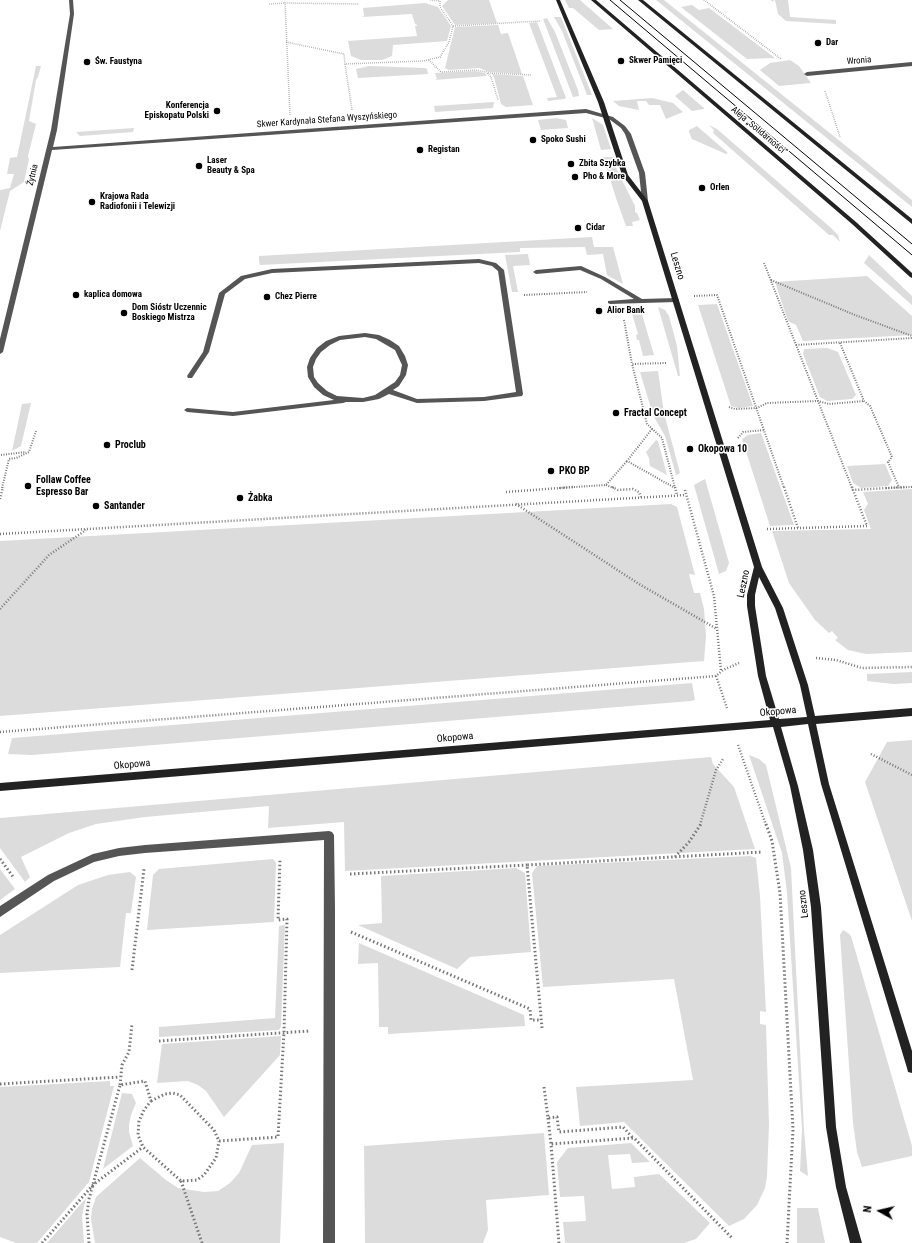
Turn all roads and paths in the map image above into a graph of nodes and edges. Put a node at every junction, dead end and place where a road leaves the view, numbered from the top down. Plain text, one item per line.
1 (71, 0) edge
2 (430, 0) edge
3 (443, 0) edge
4 (558, 0) edge
5 (593, 0) edge
6 (640, 0) edge
7 (704, 0) edge
8 (440, 1) junction
9 (285, 3) junction
10 (269, 4) dead end
11 (359, 4) dead end
12 (540, 21) dead end
13 (453, 26) junction
14 (286, 42) junction
15 (429, 59) junction
16 (781, 59) dead end
17 (345, 64) junction
18 (912, 64) edge
19 (488, 73) junction
20 (807, 74) dead end
21 (531, 75) dead end
22 (825, 90) dead end
23 (498, 103) dead end
24 (352, 113) dead end
25 (290, 116) dead end
26 (606, 116) junction
27 (840, 136) dead end
28 (49, 149) junction
29 (645, 201) junction
30 (912, 222) edge
31 (764, 263) dead end
32 (536, 272) dead end
33 (912, 276) edge
34 (771, 280) junction
35 (591, 292) dead end
36 (506, 296) junction
37 (690, 296) dead end
38 (640, 300) junction
39 (676, 300) junction
40 (610, 302) dead end
41 (3, 330) edge
42 (912, 337) edge
43 (840, 343) junction
44 (796, 345) junction
45 (0, 352) edge
46 (666, 362) dead end
47 (190, 376) dead end
48 (388, 391) junction
49 (349, 400) junction
50 (818, 401) junction
51 (864, 401) junction
52 (725, 405) dead end
53 (757, 408) junction
54 (188, 410) dead end
55 (652, 429) junction
56 (765, 430) junction
57 (36, 431) dead end
58 (737, 439) dead end
59 (29, 452) junction
60 (1, 455) dead end
61 (627, 461) junction
62 (606, 485) junction
63 (899, 487) junction
64 (912, 487) edge
65 (675, 488) junction
66 (685, 490) dead end
67 (853, 490) junction
68 (506, 492) dead end
69 (686, 494) junction
70 (677, 495) junction
71 (641, 497) junction
72 (0, 499) edge
73 (516, 504) junction
74 (830, 522) dead end
75 (832, 527) junction
76 (798, 528) junction
77 (766, 529) dead end
78 (86, 530) junction
79 (0, 534) edge
80 (758, 567) junction
81 (0, 609) edge
82 (717, 629) junction
83 (814, 657) dead end
84 (742, 663) dead end
85 (912, 667) edge
86 (721, 672) junction
87 (716, 676) junction
88 (722, 693) dead end
89 (912, 712) edge
90 (812, 720) junction
91 (775, 723) junction
92 (0, 732) edge
93 (740, 752) dead end
94 (871, 754) dead end
95 (723, 759) dead end
96 (912, 775) edge
97 (0, 787) edge
98 (762, 852) dead end
99 (280, 855) dead end
100 (676, 857) junction
101 (0, 859) edge
102 (527, 865) junction
103 (138, 867) dead end
104 (329, 875) junction
105 (16, 880) dead end
106 (0, 912) edge
107 (351, 932) dead end
108 (132, 970) dead end
109 (541, 1020) junction
110 (132, 1024) dead end
111 (542, 1028) dead end
112 (311, 1031) dead end
113 (284, 1032) junction
114 (159, 1041) dead end
115 (912, 1068) edge
116 (120, 1077) junction
117 (0, 1084) edge
118 (120, 1085) junction
119 (544, 1087) dead end
120 (151, 1101) junction
121 (548, 1118) junction
122 (634, 1138) junction
123 (219, 1141) junction
124 (551, 1144) junction
125 (144, 1147) junction
126 (181, 1181) junction
127 (94, 1184) junction
128 (733, 1239) dead end
129 (42, 1243) edge
130 (89, 1243) edge
131 (202, 1243) edge
132 (329, 1243) edge
133 (560, 1243) edge
134 (787, 1243) edge
135 (856, 1243) edge

1 - 28 street, Żytnia
2 - 8 path
3 - 8 path
4 - 26 main road, Leszno
5 - 33 main road, Aleja „Solidarności”
6 - 30 main road
7 - 16 path
8 - 13 path
9 - 10 path
9 - 11 path
9 - 14 path
12 - 13 path
13 - 15 path
14 - 17 path
14 - 25 path
15 - 17 path
15 - 19 path
17 - 24 path
18 - 20 street, Wronia
19 - 21 path
19 - 23 path
22 - 27 path
26 - 28 street, Skwer Kardynała Stefana Wyszyńskiego
26 - 29 main road, Leszno
26 - 29 street, Leszno
28 - 41 street, Żytnia
29 - 39 main road, Leszno
31 - 34 path
32 - 38 street
34 - 42 path
34 - 44 path
35 - 36 path
36 - 47 street
36 - 48 street
37 - 53 path
38 - 39 street
38 - 40 street
39 - 80 main road, Leszno
41 - 45 street, Żytnia
42 - 43 path
43 - 44 path
43 - 51 path
44 - 50 path
46 - 55 path
48 - 49 street
48 - 49 street
49 - 54 street
50 - 51 path
50 - 53 path
50 - 67 path
51 - 63 path
52 - 53 path
53 - 56 path
55 - 61 path
55 - 65 path
56 - 58 path
56 - 76 path
57 - 59 path
59 - 60 path
59 - 72 path
61 - 62 path
61 - 65 path
62 - 68 path
62 - 71 path
63 - 64 path
63 - 67 path
65 - 70 path
66 - 69 path
67 - 75 path
69 - 70 path
69 - 82 path
70 - 71 path
71 - 73 path
73 - 78 path
73 - 82 path
74 - 75 path
75 - 76 path
76 - 77 path
78 - 79 path
78 - 81 path
80 - 90 main road, Leszno
80 - 91 main road, Leszno
82 - 86 path
83 - 85 path
84 - 86 path
86 - 87 path
87 - 88 path
87 - 92 path
89 - 90 main road, Okopowa
90 - 91 main road, Okopowa
90 - 115 main road, Leszno
91 - 97 main road, Okopowa
91 - 135 main road, Leszno
93 - 134 path
94 - 96 path
95 - 100 path
98 - 100 path
99 - 113 path
100 - 102 path
101 - 105 path
102 - 104 path
102 - 109 path
103 - 108 path
104 - 106 street
104 - 132 street
107 - 109 path
109 - 111 path
110 - 116 path
112 - 113 path
113 - 114 path
113 - 123 path
116 - 117 path
116 - 118 path
118 - 120 path
118 - 127 path
119 - 121 path
120 - 123 path
120 - 125 path
121 - 122 path
121 - 124 path
122 - 124 path
122 - 128 path
123 - 126 path
124 - 133 path
125 - 126 path
125 - 127 path
126 - 131 path
127 - 129 path
127 - 130 path

